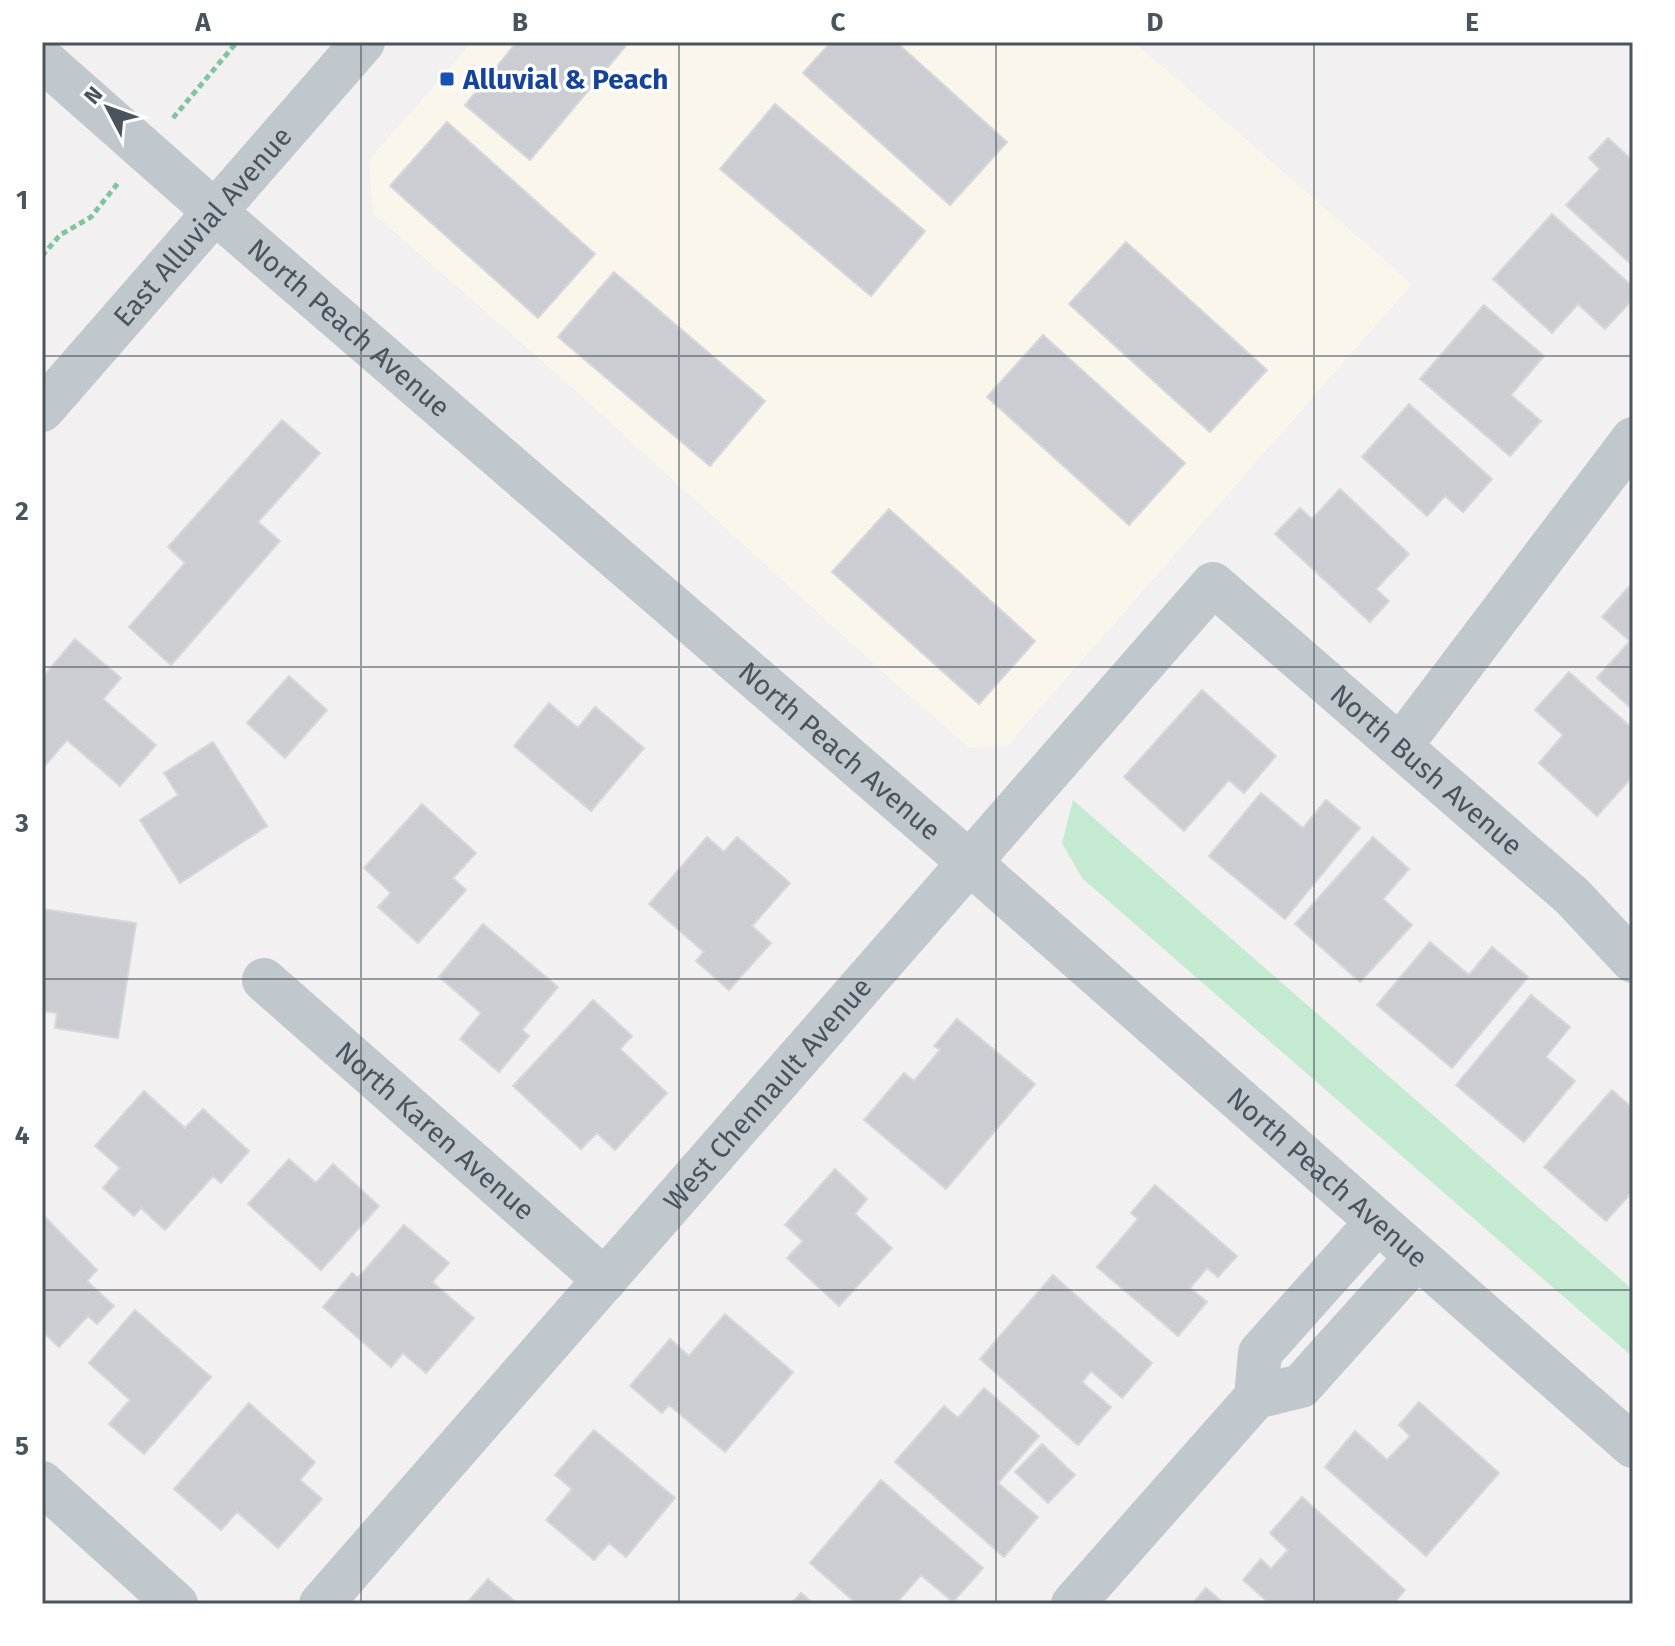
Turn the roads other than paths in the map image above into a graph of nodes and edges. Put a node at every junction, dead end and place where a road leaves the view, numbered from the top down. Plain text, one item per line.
1 (363, 42) edge
2 (42, 59) edge
3 (215, 212) junction
4 (42, 410) edge
5 (1633, 439) edge
6 (1213, 584) joint
7 (1401, 745) junction
8 (969, 862) junction
9 (1633, 961) edge
10 (264, 980) dead end
11 (1377, 1222) junction
12 (1417, 1257) junction
13 (605, 1280) junction
14 (1256, 1397) junction
15 (1633, 1446) edge
16 (42, 1483) edge
17 (176, 1604) edge
18 (321, 1604) edge
19 (1073, 1604) edge

1 - 3 street, East Alluvial Avenue
2 - 3 street, North Peach Avenue
3 - 4 street, East Alluvial Avenue
3 - 8 street, North Peach Avenue
5 - 7 street
6 - 7 street, North Bush Avenue
6 - 8 street, West Chennault Avenue
7 - 9 street, North Bush Avenue
8 - 11 street, North Peach Avenue
8 - 13 street, West Chennault Avenue
10 - 13 street, North Karen Avenue
11 - 12 street, North Peach Avenue
11 - 14 street
12 - 14 street
12 - 15 street, North Peach Avenue
13 - 18 street, West Chennault Avenue
14 - 19 street
16 - 17 street

